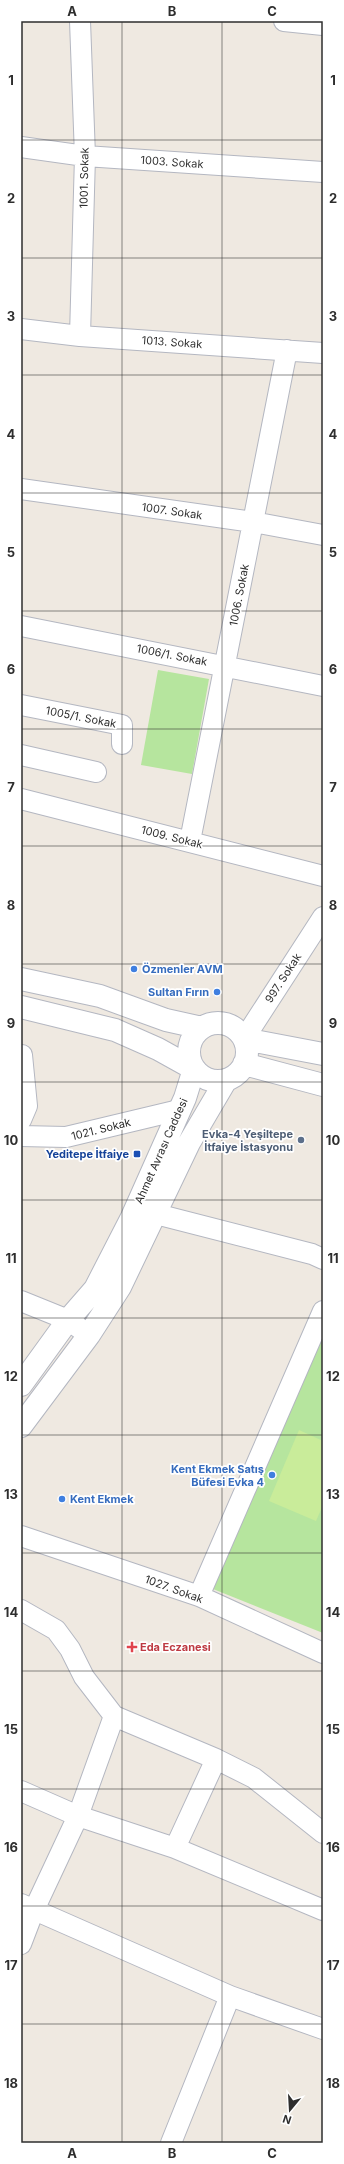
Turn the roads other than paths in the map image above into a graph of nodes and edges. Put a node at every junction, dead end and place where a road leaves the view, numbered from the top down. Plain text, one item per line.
1 (80, 21) edge
2 (293, 21) edge
3 (323, 25) edge
4 (21, 147) edge
5 (85, 156) junction
6 (323, 172) edge
7 (21, 329) edge
8 (80, 336) junction
9 (287, 350) junction
10 (323, 353) edge
11 (21, 489) edge
12 (254, 522) junction
13 (323, 535) edge
14 (21, 626) edge
15 (225, 666) junction
16 (323, 686) edge
17 (21, 705) edge
18 (122, 744) dead end
19 (21, 755) edge
20 (96, 772) dead end
21 (21, 799) edge
22 (190, 841) junction
23 (323, 876) edge
24 (323, 917) edge
25 (21, 979) edge
26 (21, 1007) edge
27 (202, 1028) junction
28 (244, 1039) junction
29 (323, 1054) edge
30 (22, 1055) edge
31 (244, 1064) junction
32 (194, 1069) junction
33 (226, 1080) junction
34 (323, 1085) edge
35 (180, 1110) junction
36 (21, 1120) edge
37 (21, 1136) edge
38 (156, 1214) junction
39 (323, 1259) edge
40 (21, 1301) edge
41 (323, 1311) edge
42 (68, 1320) junction
43 (89, 1336) junction
44 (21, 1385) edge
45 (21, 1426) edge
46 (21, 1536) edge
47 (199, 1596) junction
48 (21, 1610) edge
49 (323, 1653) edge
50 (114, 1716) junction
51 (216, 1759) junction
52 (21, 1791) edge
53 (78, 1816) junction
54 (323, 1833) edge
55 (175, 1848) junction
56 (27, 1907) edge
57 (323, 1910) edge
58 (21, 1944) edge
59 (230, 1996) junction
60 (323, 2029) edge
61 (171, 2143) edge

1 - 5 street, 1001. Sokak
2 - 3 street
4 - 5 street, 1003. Sokak
5 - 6 street, 1003. Sokak
5 - 8 street, 1001. Sokak
7 - 8 street, 1013. Sokak
8 - 9 street, 1013. Sokak
9 - 10 street, 1013. Sokak
9 - 12 street, 1006. Sokak
11 - 12 street, 1007. Sokak
12 - 13 street, 1007. Sokak
12 - 15 street, 1006. Sokak
14 - 15 street, 1006/1. Sokak
15 - 16 street, 1006/1. Sokak
15 - 22 street, 1006. Sokak
17 - 18 street, 1005/1. Sokak
19 - 20 street
21 - 22 street, 1009. Sokak
22 - 23 street, 1009. Sokak
24 - 28 street, 997. Sokak
25 - 27 main road
26 - 32 main road
27 - 28 main road
27 - 32 main road
28 - 29 main road
28 - 31 main road
30 - 36 street
31 - 33 main road
31 - 34 main road
32 - 33 main road
32 - 35 main road, Ahmet Avrası Caddesi
33 - 38 main road, Ahmet Avrası Caddesi
35 - 37 street, 1021. Sokak
35 - 42 main road, Ahmet Avrası Caddesi
38 - 39 street
38 - 43 main road, Ahmet Avrası Caddesi
40 - 42 street
41 - 47 street
42 - 43 street
42 - 44 main road, Ahmet Avrası Caddesi
43 - 45 main road, Ahmet Avrası Caddesi
46 - 47 street, 1027. Sokak
47 - 49 street, 1027. Sokak
48 - 50 street
50 - 51 street
50 - 53 street
51 - 54 street
51 - 55 street
52 - 53 street
53 - 55 street
53 - 56 street
55 - 57 street
56 - 58 street
56 - 59 street
59 - 60 street
59 - 61 street

